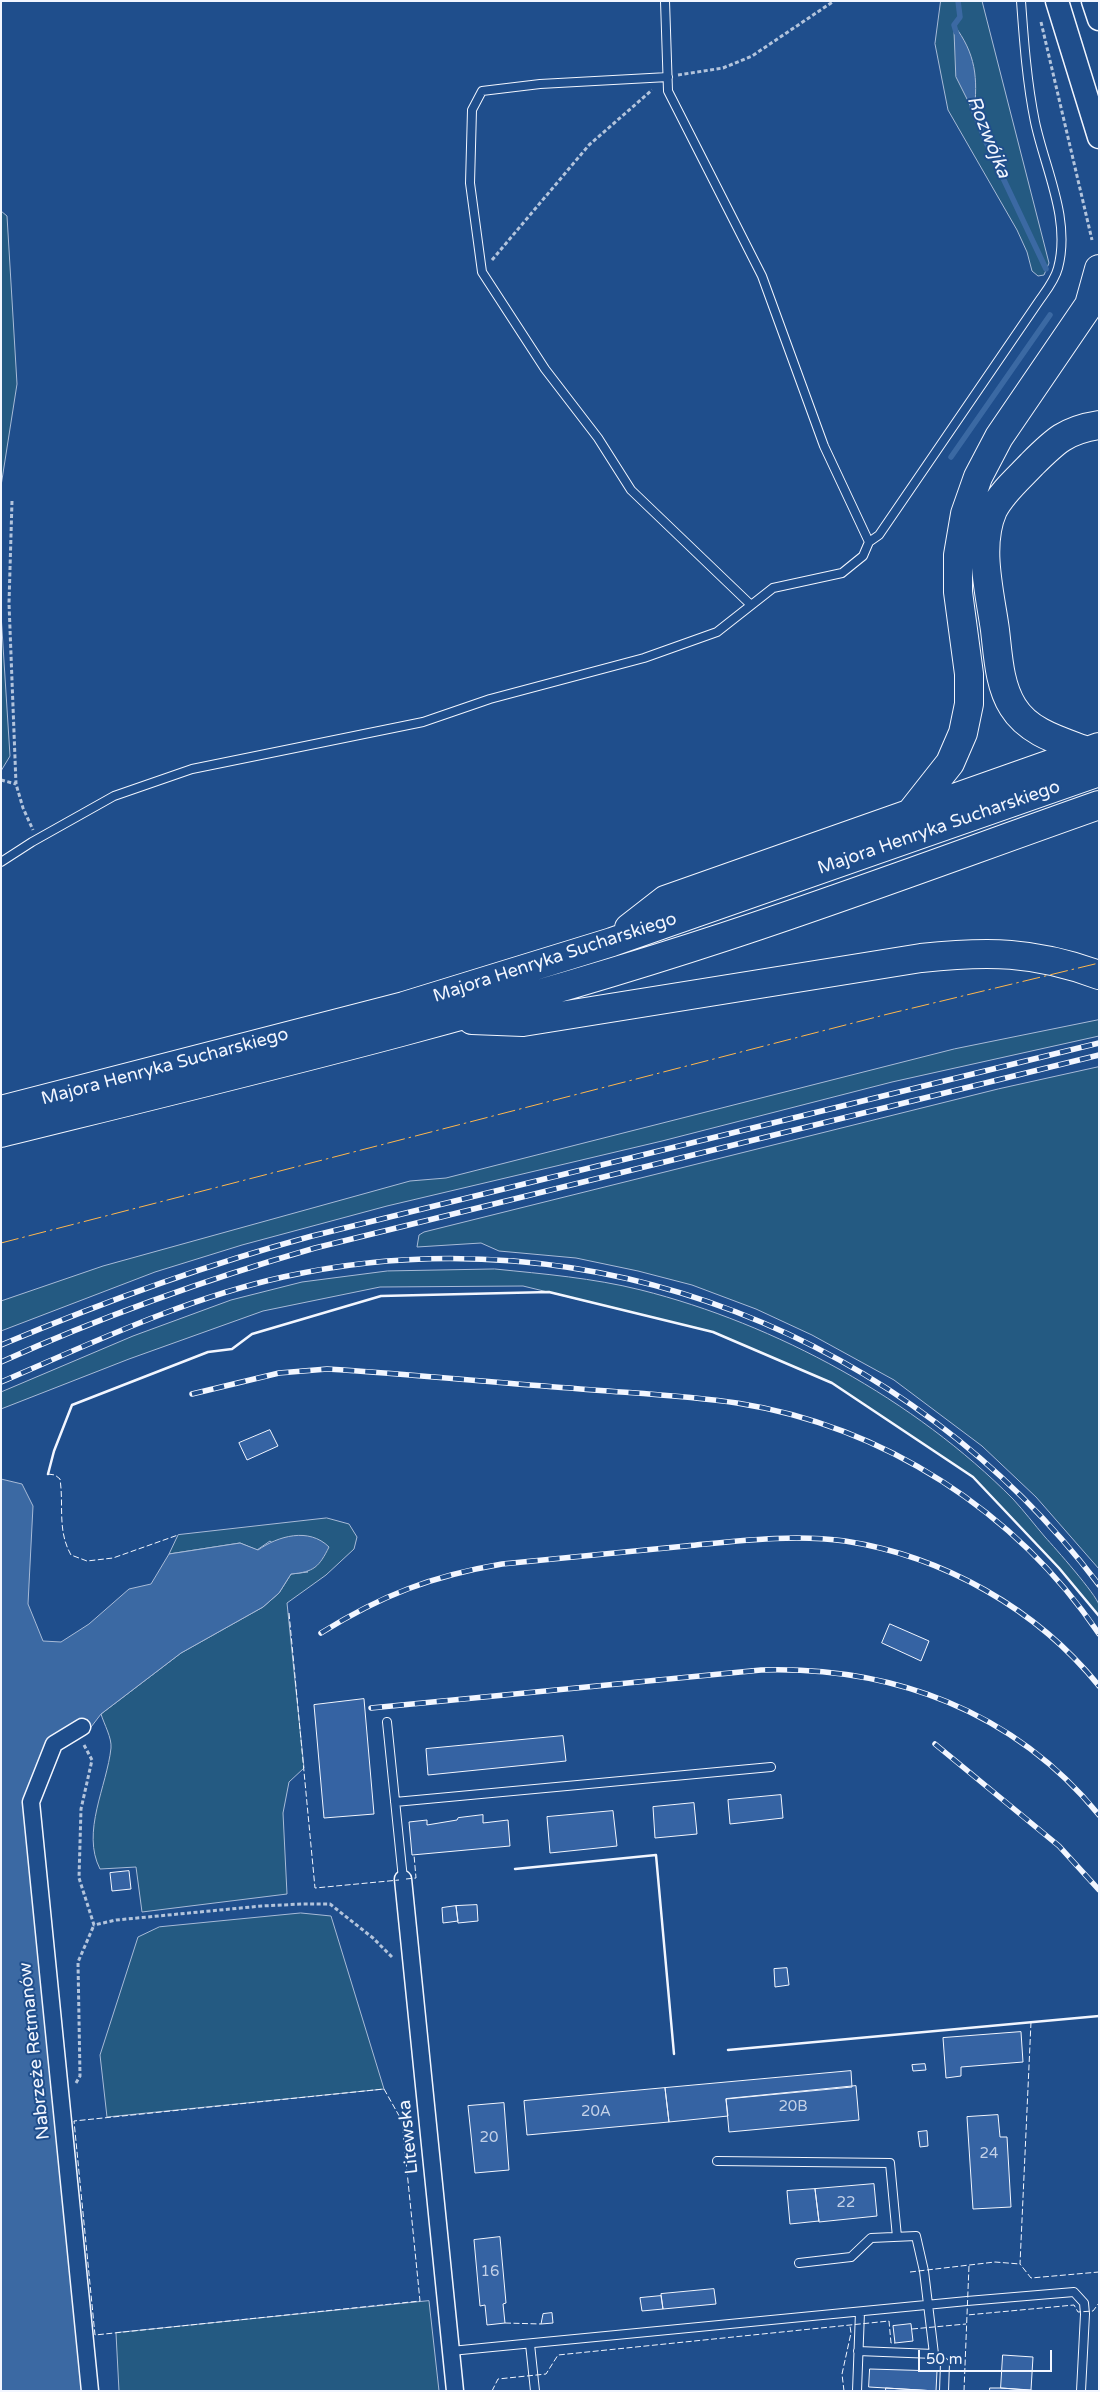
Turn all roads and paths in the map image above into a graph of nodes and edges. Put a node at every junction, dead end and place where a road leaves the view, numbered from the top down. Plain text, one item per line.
1 (665, 1) edge
2 (834, 1) edge
3 (1021, 1) edge
4 (1093, 1) edge
5 (1048, 7) edge
6 (1099, 19) edge
7 (668, 77) junction
8 (1099, 137) edge
9 (1092, 240) dead end
10 (1099, 269) edge
11 (482, 272) junction
12 (1099, 425) edge
13 (12, 501) dead end
14 (869, 542) junction
15 (751, 605) junction
16 (1095, 756) edge
17 (1, 780) edge
18 (16, 784) junction
19 (1099, 805) edge
20 (909, 815) junction
21 (37, 839) junction
22 (1, 862) edge
23 (612, 942) junction
24 (1099, 975) edge
25 (448, 1019) junction
26 (1, 1110) edge
27 (1, 1133) edge
28 (387, 1722) dead end
29 (79, 1729) joint
30 (771, 1767) dead end
31 (395, 1802) junction
32 (403, 1879) joint
33 (94, 1925) junction
34 (413, 1978) junction
35 (61, 2109) junction
36 (717, 2161) dead end
37 (897, 2237) junction
38 (799, 2263) dead end
39 (928, 2306) junction
40 (860, 2312) junction
41 (530, 2344) junction
42 (858, 2350) junction
43 (451, 2351) junction
44 (934, 2354) junction
45 (90, 2391) edge
46 (454, 2391) edge
47 (535, 2391) edge
48 (857, 2391) edge
49 (944, 2391) edge
50 (1081, 2391) edge

1 - 7 lane
2 - 7 path
3 - 14 lane
4 - 6 main road
5 - 8 main road
5 - 9 path
7 - 11 path
7 - 11 lane
7 - 14 lane
10 - 20 highway
11 - 15 lane
12 - 16 highway
13 - 18 path
14 - 15 lane
15 - 21 lane
16 - 20 highway
16 - 23 highway, Majora Henryka Sucharskiego
17 - 18 path
18 - 21 path
19 - 25 highway, Majora Henryka Sucharskiego
20 - 23 highway
21 - 22 lane
23 - 26 highway, Majora Henryka Sucharskiego
24 - 25 highway
25 - 27 highway, Majora Henryka Sucharskiego
28 - 31 lane
29 - 33 path
29 - 35 street, Nabrzeże Retmanów
30 - 31 lane
31 - 32 lane
32 - 34 street, Litewska
33 - 34 path
33 - 35 path
34 - 43 street, Litewska
35 - 45 street, Nabrzeże Retmanów
36 - 37 lane
37 - 38 lane
37 - 39 lane
39 - 40 lane
39 - 44 lane
39 - 50 lane
40 - 41 lane
40 - 42 lane
41 - 43 lane
41 - 47 lane
42 - 44 lane
42 - 48 lane
43 - 46 street, Litewska
44 - 49 lane

